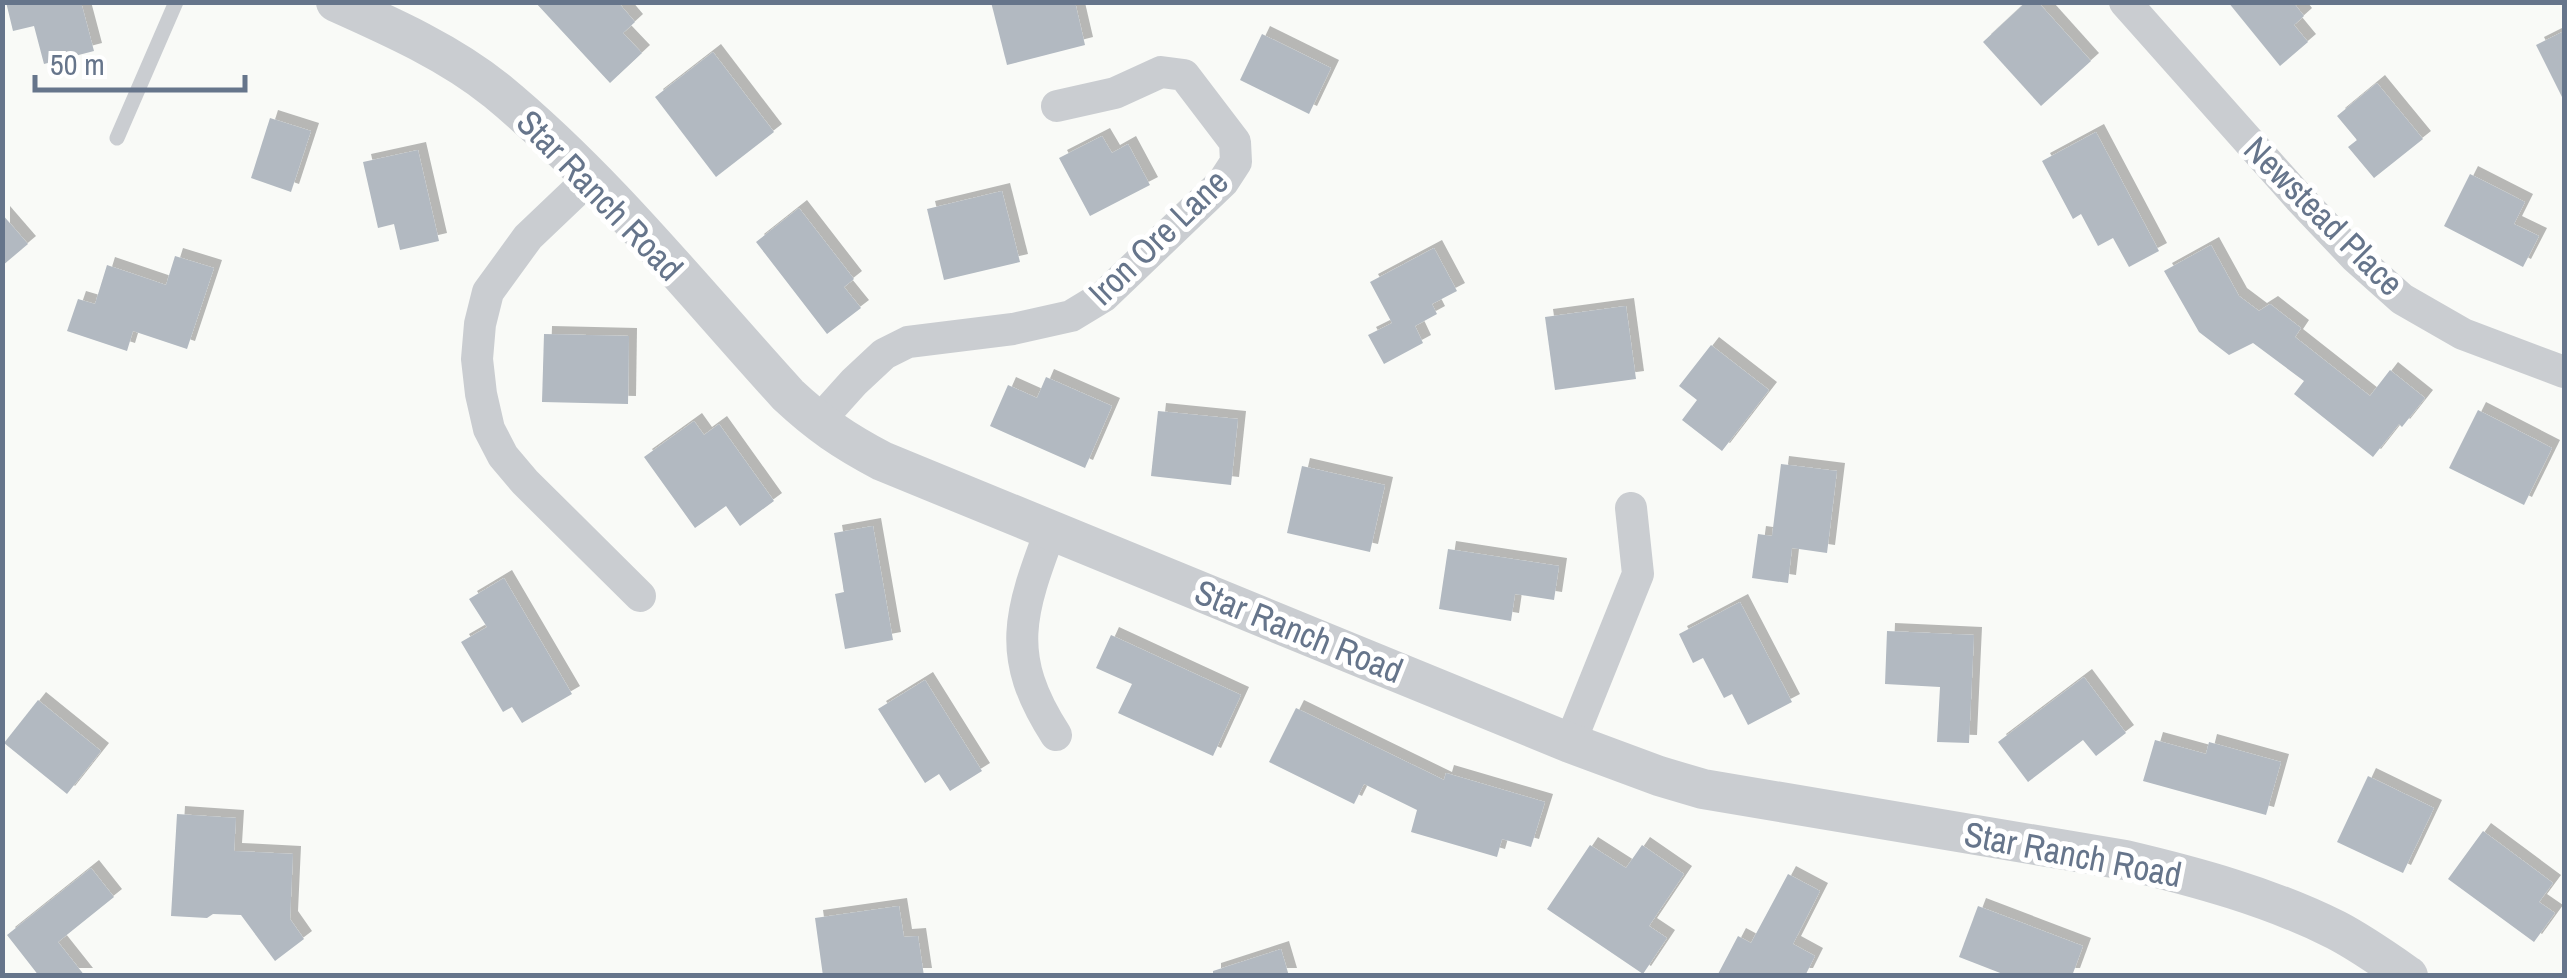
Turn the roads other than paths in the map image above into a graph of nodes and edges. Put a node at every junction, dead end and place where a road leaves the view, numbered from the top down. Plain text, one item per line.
1 (176, 2) edge
2 (336, 2) edge
3 (2124, 2) edge
4 (1057, 106) dead end
5 (118, 138) dead end
6 (592, 177) junction
7 (2564, 372) edge
8 (818, 422) junction
9 (1631, 508) dead end
10 (1051, 529) junction
11 (640, 596) dead end
12 (1056, 735) dead end
13 (1570, 743) junction
14 (2408, 976) edge

1 - 5 lane
2 - 6 street, Star Ranch Road
3 - 7 street, Newstead Place
4 - 8 street, Iron Ore Lane
6 - 8 street, Star Ranch Road
6 - 11 street
8 - 10 street, Star Ranch Road
9 - 13 street
10 - 12 street
10 - 13 street, Star Ranch Road
13 - 14 street, Star Ranch Road

